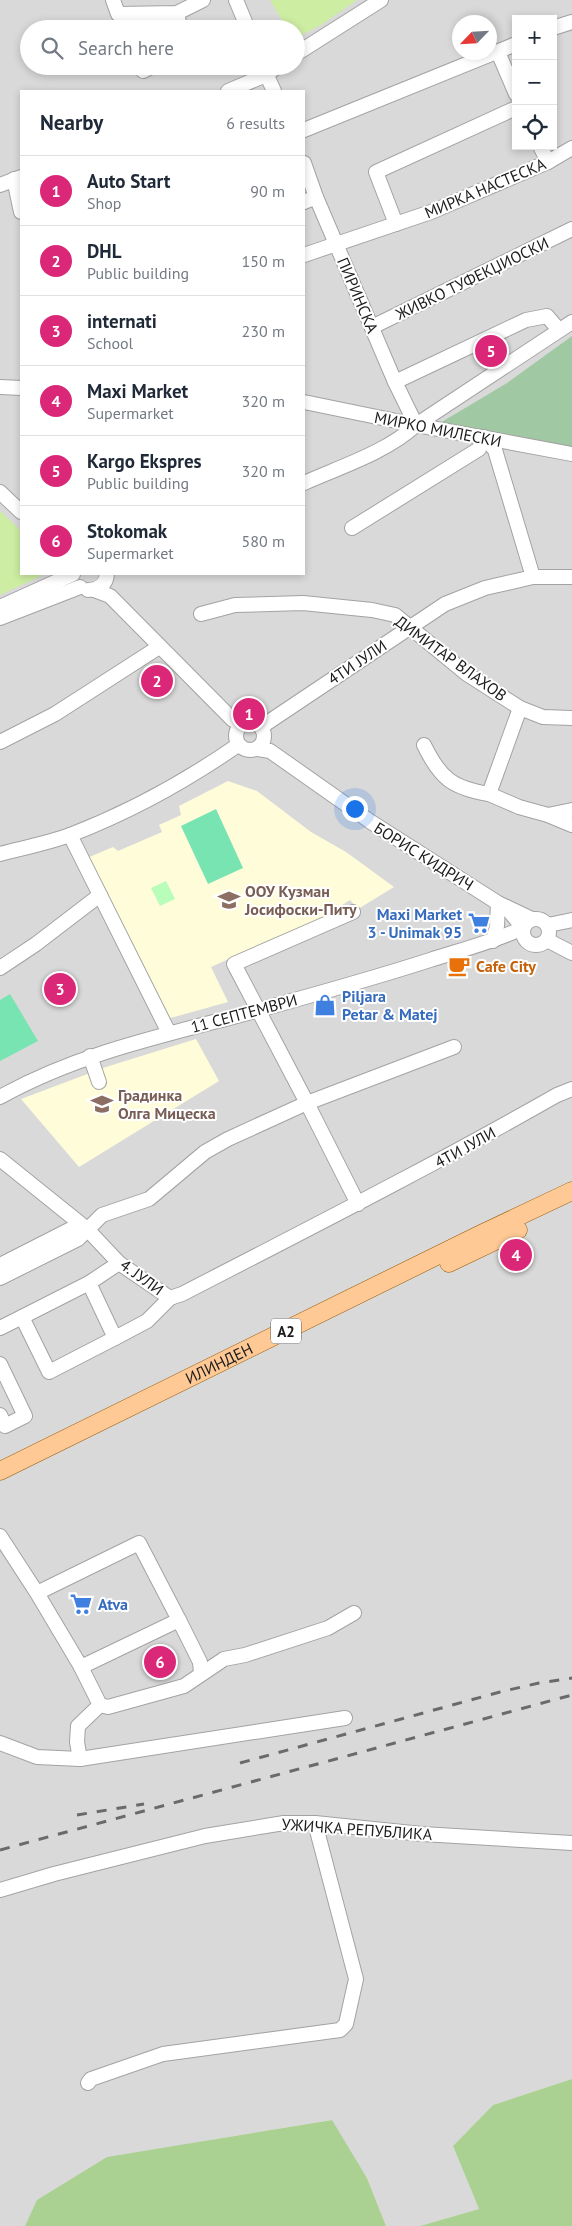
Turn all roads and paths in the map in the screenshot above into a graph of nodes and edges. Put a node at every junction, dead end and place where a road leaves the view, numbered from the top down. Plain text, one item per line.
1 (113, 0) edge
2 (203, 0) edge
3 (236, 0) edge
4 (381, 0) edge
5 (177, 13) junction
6 (137, 14) junction
7 (140, 20) edge
8 (178, 20) edge
9 (244, 20) edge
10 (572, 22) edge
11 (557, 27) edge
12 (512, 46) edge
13 (305, 48) edge
14 (498, 52) junction
15 (256, 75) edge
16 (267, 75) edge
17 (512, 85) edge
18 (230, 90) edge
19 (274, 90) edge
20 (512, 110) edge
21 (305, 130) edge
22 (572, 148) edge
23 (542, 150) edge
24 (548, 162) junction
25 (305, 169) edge
26 (18, 178) edge
27 (0, 185) edge
28 (310, 199) edge
29 (20, 201) edge
30 (396, 224) junction
31 (572, 229) edge
32 (336, 243) junction
33 (305, 255) edge
34 (572, 322) edge
35 (372, 327) junction
36 (559, 330) junction
37 (395, 382) junction
38 (0, 387) edge
39 (20, 388) edge
40 (305, 402) edge
41 (416, 426) junction
42 (484, 437) junction
43 (572, 454) edge
44 (305, 474) edge
45 (305, 483) edge
46 (0, 492) edge
47 (20, 511) edge
48 (352, 528) dead end
49 (71, 575) edge
50 (74, 575) edge
51 (107, 575) edge
52 (533, 577) junction
53 (572, 577) edge
54 (87, 589) junction
55 (110, 596) junction
56 (0, 607) edge
57 (201, 614) dead end
58 (0, 618) edge
59 (410, 626) junction
60 (159, 647) junction
61 (520, 708) junction
62 (572, 718) edge
63 (238, 730) junction
64 (263, 741) junction
65 (0, 742) edge
66 (424, 745) dead end
67 (489, 794) junction
68 (572, 810) edge
69 (548, 815) junction
70 (572, 825) edge
71 (70, 835) junction
72 (0, 854) edge
73 (100, 895) junction
74 (502, 905) junction
75 (353, 912) dead end
76 (572, 920) edge
77 (527, 924) junction
78 (548, 925) junction
79 (547, 940) junction
80 (493, 941) junction
81 (527, 942) junction
82 (572, 953) edge
83 (0, 968) edge
84 (258, 1010) junction
85 (169, 1033) junction
86 (454, 1046) dead end
87 (90, 1056) junction
88 (99, 1082) dead end
89 (572, 1090) edge
90 (0, 1096) edge
91 (307, 1103) junction
92 (0, 1159) edge
93 (572, 1191) edge
94 (358, 1204) junction
95 (572, 1204) edge
96 (87, 1228) junction
97 (120, 1263) junction
98 (0, 1265) edge
99 (0, 1278) edge
100 (89, 1283) junction
101 (170, 1298) junction
102 (22, 1317) junction
103 (0, 1328) edge
104 (115, 1338) junction
105 (0, 1364) edge
106 (0, 1416) edge
107 (0, 1471) edge
108 (0, 1484) edge
109 (0, 1536) edge
110 (37, 1593) junction
111 (354, 1613) dead end
112 (179, 1620) junction
113 (81, 1667) junction
114 (201, 1673) junction
115 (100, 1706) junction
116 (345, 1718) dead end
117 (0, 1743) edge
118 (80, 1759) junction
119 (315, 1823) junction
120 (572, 1843) edge
121 (0, 1890) edge
122 (88, 2083) dead end

1 - 6 street
2 - 5 street
3 - 9 street
4 - 13 street
5 - 6 street
5 - 8 street
6 - 7 street
10 - 11 street
12 - 14 street
14 - 17 street
14 - 21 street
15 - 18 street
16 - 19 street
20 - 30 street
22 - 24 street, МИРКА НАСТЕСКА
23 - 24 street
24 - 30 street, МИРКА НАСТЕСКА
25 - 28 street, ПИРИНСКА
26 - 27 street
26 - 29 street
28 - 32 street, ПИРИНСКА
30 - 32 street, МИРКА НАСТЕСКА
31 - 35 street, ЖИВКО ТУФЕКЏИОСКИ
32 - 33 street, МИРКА НАСТЕСКА
32 - 35 street, ПИРИНСКА
34 - 36 street
35 - 37 street, ПИРИНСКА
36 - 37 street
36 - 41 street
37 - 41 street, ПИРИНСКА
38 - 39 street
40 - 41 street, МИРКО МИЛЕСКИ
41 - 42 street, МИРКО МИЛЕСКИ
41 - 44 street
41 - 45 street
42 - 43 street, МИРКО МИЛЕСКИ
42 - 48 street
42 - 52 street
46 - 47 street
49 - 56 street
50 - 54 street
51 - 54 street
51 - 55 street
52 - 53 street, 4ТИ ЈУЛИ
52 - 59 street, 4ТИ ЈУЛИ
54 - 55 street
54 - 58 street
55 - 60 street
57 - 59 street, ДИМИТАР ВЛАХОВ
59 - 61 street, ДИМИТАР ВЛАХОВ
59 - 64 street, 4ТИ ЈУЛИ
60 - 63 street
60 - 65 street
61 - 62 street, ДИМИТАР ВЛАХОВ
61 - 67 street, ДИМИТАР ВЛАХОВ
63 - 64 street
63 - 64 street
63 - 71 street
64 - 74 street, БОРИС КИДРИЧ
66 - 67 street
67 - 69 street
68 - 69 street
69 - 70 street
71 - 72 street
71 - 73 street
73 - 83 street
73 - 85 street
74 - 77 street, БОРИС КИДРИЧ
74 - 80 street
75 - 84 street
76 - 78 street
77 - 78 street
77 - 80 street
77 - 81 street
78 - 79 street
79 - 81 street
79 - 82 street
80 - 81 street
80 - 84 street, 11 СЕПТЕМВРИ
84 - 85 street, 11 СЕПТЕМВРИ
84 - 91 street
85 - 87 street, 11 СЕПТЕМВРИ
86 - 91 street
87 - 88 street
87 - 90 street, 11 СЕПТЕМВРИ
89 - 94 street, 4ТИ ЈУЛИ
91 - 94 street
91 - 96 street
92 - 96 street, 4. ЈУЛИ
93 - 107 main road, ИЛИНДЕН / A2
94 - 101 street, 4. ЈУЛИ
95 - 108 main road, ИЛИНДЕН / A2
96 - 97 street, 4. ЈУЛИ
96 - 98 street
96 - 99 street
97 - 100 street
97 - 101 street, 4. ЈУЛИ
100 - 102 street
100 - 104 street
101 - 104 street
102 - 103 street
102 - 104 street
105 - 106 street
109 - 110 street
110 - 112 street
110 - 113 street
111 - 114 street
112 - 113 street
112 - 114 street
113 - 115 street
114 - 115 street
115 - 118 street
116 - 118 street
117 - 118 street
119 - 120 street, УЖИЧКА РЕПУБЛИКА
119 - 121 street, УЖИЧКА РЕПУБЛИКА
119 - 122 street

